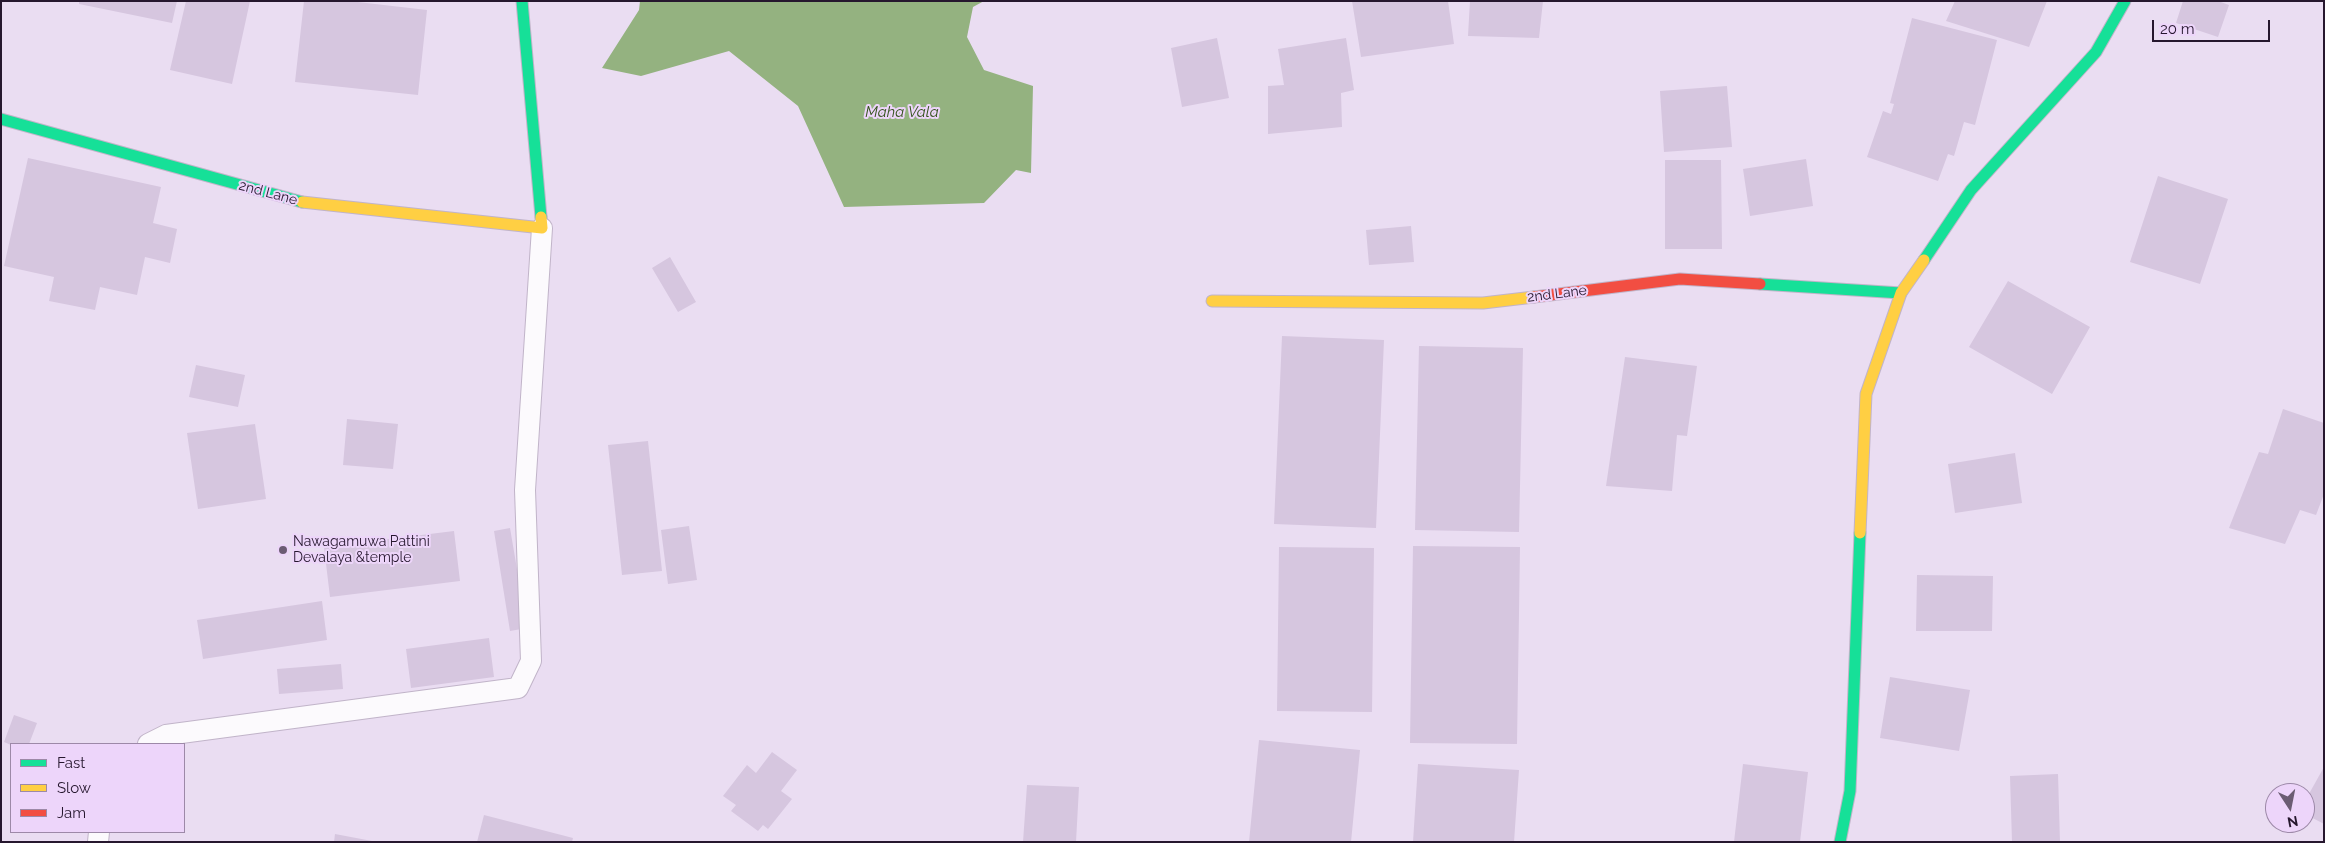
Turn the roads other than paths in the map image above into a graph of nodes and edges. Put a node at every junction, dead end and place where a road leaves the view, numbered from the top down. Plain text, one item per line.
1 (522, 1) edge
2 (2125, 1) edge
3 (1, 119) edge
4 (542, 228) junction
5 (1901, 293) junction
6 (1212, 301) dead end
7 (150, 743) edge
8 (1840, 842) edge

1 - 4 street
2 - 5 street
3 - 4 street, 2nd Lane
4 - 7 lane
5 - 6 street, 2nd Lane
5 - 8 street

